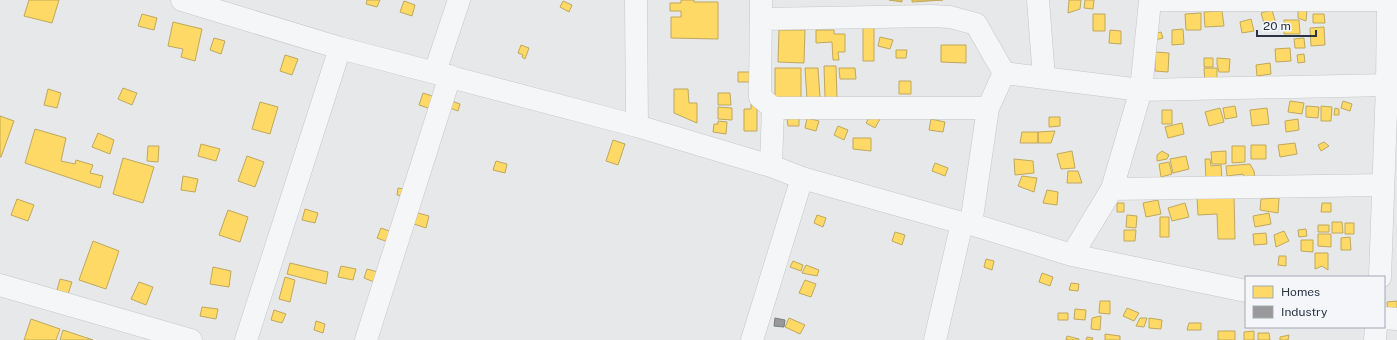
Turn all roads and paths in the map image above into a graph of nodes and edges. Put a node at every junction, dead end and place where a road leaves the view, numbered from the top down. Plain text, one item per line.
1 (182, 0) edge
2 (459, 0) edge
3 (636, 0) edge
4 (1038, 0) edge
5 (1150, 0) edge
6 (1376, 0) edge
7 (1388, 0) edge
8 (208, 4) edge
9 (762, 10) edge
10 (340, 48) junction
11 (1004, 73) junction
12 (443, 74) junction
13 (1044, 78) junction
14 (1387, 85) junction
15 (1141, 90) junction
16 (773, 108) junction
17 (988, 108) junction
18 (637, 126) junction
19 (771, 166) junction
20 (802, 178) junction
21 (1383, 185) junction
22 (1112, 189) junction
23 (967, 224) junction
24 (1072, 255) junction
25 (1380, 276) edge
26 (1385, 277) edge
27 (1397, 278) edge
28 (0, 285) edge
29 (1245, 291) edge
30 (1385, 318) edge
31 (1397, 319) edge
32 (1376, 328) edge
33 (191, 340) edge
34 (246, 340) edge
35 (366, 340) edge
36 (752, 340) edge
37 (935, 340) edge
38 (1375, 340) edge

1 - 8 street
2 - 12 street
3 - 18 street
4 - 13 street
5 - 6 street
5 - 15 street
7 - 14 street
8 - 10 street
9 - 11 street
9 - 16 street
10 - 12 street
10 - 34 street
11 - 13 street
11 - 17 street
12 - 18 street
12 - 35 street
13 - 15 street
14 - 15 street
14 - 21 street
15 - 22 street
16 - 17 street
16 - 19 street
17 - 23 street
18 - 19 street
19 - 20 street
20 - 23 street
20 - 36 street
21 - 22 street
21 - 25 street
22 - 24 street
23 - 24 street
23 - 37 street
24 - 29 street
26 - 27 street
28 - 33 street
30 - 31 street
32 - 38 street

